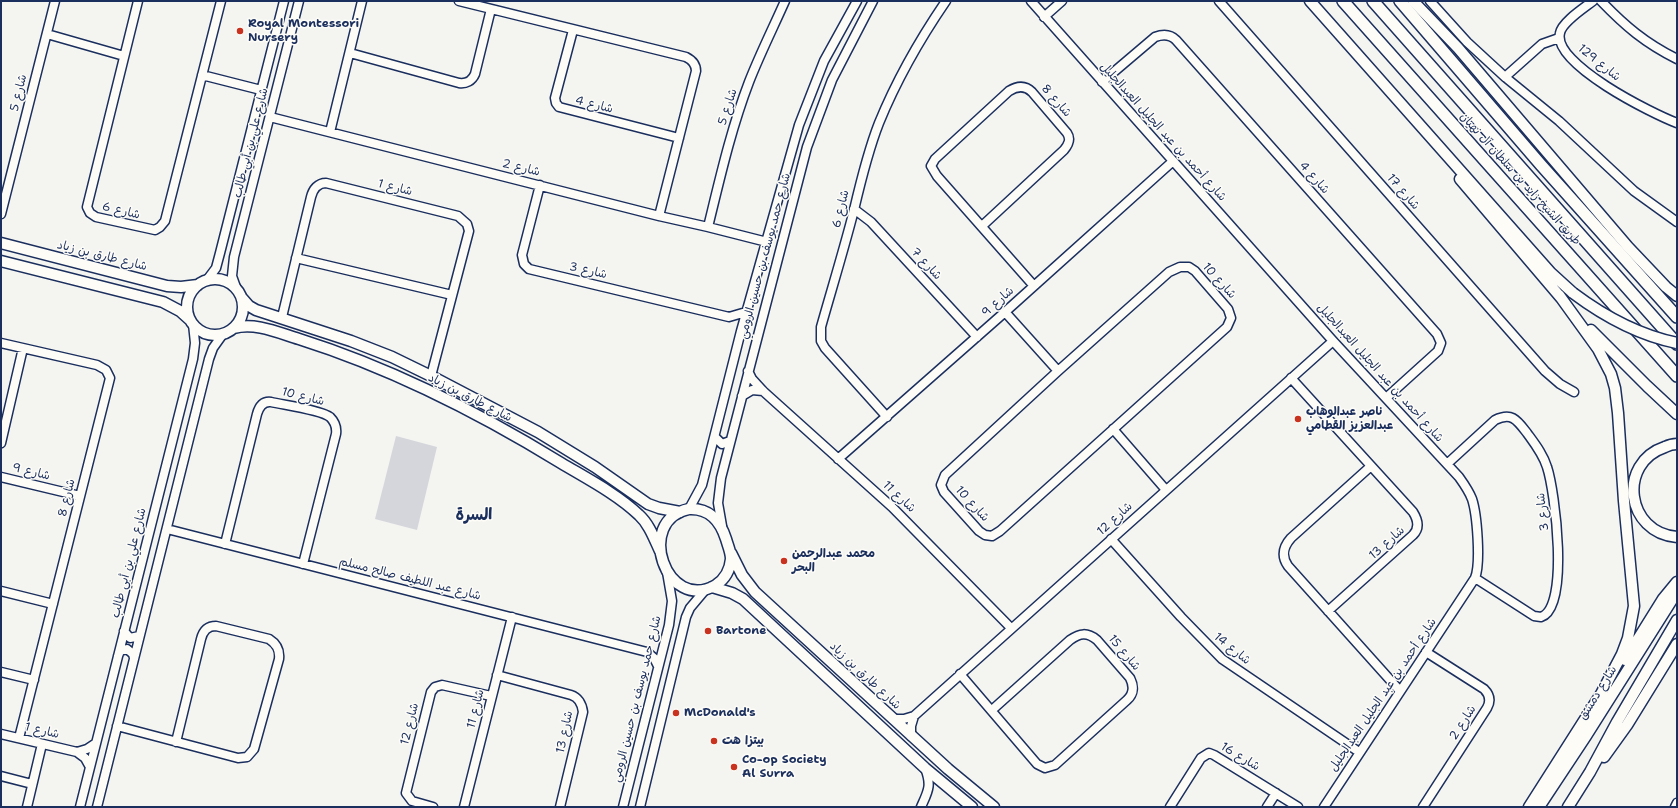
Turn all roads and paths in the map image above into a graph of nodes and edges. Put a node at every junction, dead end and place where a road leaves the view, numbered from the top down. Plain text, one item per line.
1 (55, 1) edge
2 (138, 1) edge
3 (221, 1) edge
4 (286, 1) edge
5 (299, 1) edge
6 (362, 1) edge
7 (459, 1) edge
8 (786, 1) edge
9 (857, 1) edge
10 (873, 1) edge
11 (946, 1) edge
12 (1030, 1) edge
13 (1062, 1) edge
14 (1219, 1) edge
15 (1310, 1) edge
16 (1343, 1) edge
17 (1373, 1) edge
18 (1400, 1) edge
19 (1413, 1) edge
20 (1430, 1) edge
21 (1593, 1) edge
22 (1600, 1) edge
23 (491, 9) junction
24 (297, 10) junction
25 (1044, 17) junction
26 (573, 30) junction
27 (47, 34) junction
28 (1559, 38) junction
29 (834, 42) junction
30 (846, 50) junction
31 (350, 53) junction
32 (124, 56) junction
33 (825, 59) junction
34 (1677, 59) edge
35 (838, 67) junction
36 (202, 75) junction
37 (1505, 77) junction
38 (1102, 82) junction
39 (261, 90) junction
40 (270, 117) junction
41 (1677, 123) edge
42 (1425, 130) junction
43 (330, 132) junction
44 (679, 138) junction
45 (1172, 162) junction
46 (5, 182) edge
47 (540, 185) junction
48 (854, 210) junction
49 (1, 214) edge
50 (659, 216) junction
51 (1677, 222) edge
52 (982, 226) junction
53 (708, 227) junction
54 (766, 242) junction
55 (1, 243) edge
56 (220, 253) junction
57 (234, 257) junction
58 (296, 258) junction
59 (1, 261) edge
60 (90, 266) junction
61 (103, 270) junction
62 (202, 282) junction
63 (86, 283) junction
64 (1034, 286) junction
65 (99, 287) junction
66 (239, 294) junction
67 (452, 295) junction
68 (1559, 295) junction
69 (1677, 296) edge
70 (746, 312) junction
71 (1005, 312) junction
72 (729, 317) junction
73 (1677, 317) edge
74 (282, 318) junction
75 (191, 322) junction
76 (234, 328) junction
77 (741, 330) junction
78 (223, 334) junction
79 (977, 338) junction
80 (351, 341) junction
81 (1333, 341) junction
82 (1, 343) edge
83 (1677, 344) edge
84 (23, 348) junction
85 (373, 350) junction
86 (344, 355) junction
87 (367, 364) junction
88 (748, 371) junction
89 (1058, 371) junction
90 (431, 376) junction
91 (1677, 376) edge
92 (1291, 378) junction
93 (188, 379) junction
94 (202, 384) junction
95 (763, 391) junction
96 (1574, 392) dead end
97 (742, 396) junction
98 (1386, 398) junction
99 (1677, 414) edge
100 (887, 417) junction
101 (1113, 429) junction
102 (715, 437) junction
103 (730, 441) junction
104 (1, 443) edge
105 (1677, 444) edge
106 (838, 459) junction
107 (1447, 464) junction
108 (1371, 466) junction
109 (1, 477) edge
110 (1166, 490) junction
111 (80, 496) junction
112 (684, 510) junction
113 (166, 529) junction
114 (723, 529) junction
115 (1677, 537) edge
116 (1111, 539) junction
117 (225, 544) junction
118 (660, 551) junction
119 (730, 553) junction
120 (303, 564) junction
121 (667, 572) junction
122 (1475, 578) junction
123 (1677, 582) edge
124 (709, 588) junction
125 (1, 591) edge
126 (1676, 593) edge
127 (53, 604) junction
128 (1328, 611) junction
129 (512, 618) junction
130 (1677, 620) edge
131 (1011, 628) junction
132 (124, 631) junction
133 (139, 636) junction
134 (664, 644) junction
135 (1677, 644) edge
136 (647, 652) junction
137 (1426, 652) junction
138 (118, 656) junction
139 (134, 658) junction
140 (658, 666) junction
141 (1, 672) edge
142 (960, 674) junction
143 (497, 675) junction
144 (34, 680) junction
145 (1400, 691) junction
146 (1601, 694) junction
147 (491, 696) junction
148 (992, 710) junction
149 (914, 716) junction
150 (893, 719) junction
151 (117, 726) junction
152 (1, 734) edge
153 (911, 736) junction
154 (19, 738) junction
155 (176, 742) junction
156 (96, 743) junction
157 (42, 744) junction
158 (77, 752) junction
159 (1359, 752) junction
160 (90, 767) junction
161 (925, 768) junction
162 (1590, 772) junction
163 (1, 776) edge
164 (32, 784) junction
165 (1276, 793) junction
166 (1677, 803) edge
167 (27, 807) edge
168 (80, 807) edge
169 (97, 807) edge
170 (433, 807) edge
171 (464, 807) edge
172 (560, 807) edge
173 (623, 807) edge
174 (640, 807) edge
175 (921, 807) edge
176 (972, 807) edge
177 (994, 807) edge
178 (1170, 807) edge
179 (1266, 807) edge
180 (1298, 807) edge
181 (1324, 807) edge
182 (1423, 807) edge
183 (1528, 807) edge
184 (1539, 807) edge
185 (1568, 807) edge
186 (1675, 807) edge

1 - 27 street, شارع 5
2 - 32 street, شارع 6
3 - 36 street, شارع 6
4 - 24 street
4 - 39 street, شارع علي بن أبي طالب
5 - 24 street, شارع علي بن أبي طالب
6 - 31 street
7 - 23 street
8 - 53 street, شارع 5
9 - 29 street, شارع حمد يوسف بن حسين الرومي
10 - 30 street, شارع حمد يوسف بن حسين الرومي
11 - 48 street, شارع 6
12 - 25 street, شارع أحمد بن عبد الجليل العبدالجليل
13 - 25 street
14 - 96 street, شارع 17
15 - 42 main road
16 - 91 highway, طريق الشيخ زايد بن سلطان آل نهيان
17 - 83 highway, طريق الشيخ زايد بن سلطان آل نهيان
18 - 73 highway
19 - 69 main road
20 - 37 street
21 - 28 street
22 - 34 street
23 - 26 street
23 - 31 street
24 - 40 street, شارع علي بن أبي طالب
25 - 38 street, شارع أحمد بن عبد الجليل العبدالجليل
26 - 44 street
26 - 44 street, شارع 4
27 - 32 street
27 - 46 street, شارع 5
28 - 37 street
28 - 41 street, شارع 129
29 - 30 street
29 - 33 street, شارع حمد يوسف بن حسين الرومي
30 - 35 street, شارع حمد يوسف بن حسين الرومي
31 - 43 street
32 - 36 street, شارع 6
33 - 35 street
33 - 54 street, شارع حمد يوسف بن حسين الرومي
35 - 88 street, شارع حمد يوسف بن حسين الرومي
36 - 39 street
37 - 51 street
38 - 45 street, شارع أحمد بن عبد الجليل العبدالجليل
38 - 98 street, شارع 4
39 - 56 street, شارع علي بن أبي طالب
40 - 43 street, شارع 2
40 - 57 street, شارع علي بن أبي طالب
42 - 68 main road
42 - 83 main road, bridge
43 - 47 street, شارع 2
44 - 50 street
45 - 64 street, شارع 9
45 - 81 street, شارع أحمد بن عبد الجليل العبدالجليل
46 - 49 street, شارع 5
47 - 50 street, شارع 2
47 - 72 street, شارع 3
48 - 79 street, شارع 7
48 - 100 street, شارع 6
50 - 53 street, شارع 2
52 - 52 street, شارع 8
52 - 64 street, شارع 8
53 - 54 street, شارع 2
54 - 70 street, شارع حمد يوسف بن حسين الرومي
55 - 60 main road, شارع طارق بن زياد
56 - 57 street
56 - 62 street, شارع علي بن أبي طالب
57 - 66 street, شارع علي بن أبي طالب
58 - 67 street
58 - 67 street, شارع 1
58 - 74 street, شارع 1
59 - 63 main road
60 - 61 main road, شارع طارق بن زياد
60 - 63 main road
61 - 62 main road, شارع طارق بن زياد
61 - 65 main road
62 - 66 main road
62 - 75 main road
63 - 65 main road
64 - 71 street, شارع 9
65 - 75 main road
66 - 74 main road, شارع طارق بن زياد
66 - 76 main road
67 - 90 street, شارع 1
68 - 99 main road
68 - 146 main road
70 - 72 street, شارع 3
70 - 77 street, شارع حمد يوسف بن حسين الرومي
71 - 79 street, شارع 9
71 - 89 street
72 - 77 street
74 - 80 main road, شارع طارق بن زياد
75 - 78 main road
75 - 93 street, شارع علي بن أبي طالب
76 - 78 main road
76 - 86 main road, شارع طارق بن زياد
77 - 102 street, شارع حمد يوسف بن حسين الرومي
78 - 94 street
79 - 100 street, شارع 9
80 - 85 main road, شارع طارق بن زياد
80 - 86 main road
81 - 92 street, شارع 12
81 - 98 street, شارع أحمد بن عبد الجليل العبدالجليل
82 - 84 street, شارع 8
84 - 104 street
84 - 111 street, شارع 8
85 - 87 main road
85 - 90 main road, شارع طارق بن زياد
86 - 87 main road, شارع طارق بن زياد
87 - 118 main road, شارع طارق بن زياد
88 - 95 street, شارع 11
88 - 97 street, شارع حمد يوسف بن حسين الرومي
89 - 101 street, شارع 10
89 - 101 street, شارع 10
90 - 112 main road, شارع طارق بن زياد
92 - 108 street, شارع 13
92 - 110 street, شارع 12
93 - 94 street
93 - 132 street, شارع علي بن أبي طالب
94 - 113 street
95 - 97 street
95 - 106 street, شارع 11
97 - 103 street, شارع حمد يوسف بن حسين الرومي
98 - 107 street, شارع أحمد بن عبد الجليل العبدالجليل
100 - 106 street, شارع 9
101 - 110 street
102 - 103 street
102 - 112 street, شارع حمد يوسف بن حسين الرومي
103 - 114 street, شارع حمد يوسف بن حسين الرومي
105 - 115 main road
106 - 131 street, شارع 11
107 - 122 street, شارع أحمد بن عبد الجليل العبدالجليل
107 - 122 street, شارع 3
108 - 128 street
108 - 128 street, شارع 13
109 - 111 street, شارع 9
110 - 116 street, شارع 12
111 - 127 street, شارع 8
112 - 114 main road
112 - 118 main road
113 - 117 street, شارع عبد اللطيف صالح مسلم
113 - 133 street
114 - 119 main road
116 - 131 street, شارع 12
116 - 159 street, شارع 14
117 - 120 street, شارع عبد اللطيف صالح مسلم
117 - 120 street, شارع 10
118 - 121 main road
119 - 124 main road
119 - 150 main road, شارع طارق بن زياد
120 - 129 street, شارع عبد اللطيف صالح مسلم
121 - 124 main road
121 - 134 street, شارع حمد يوسف بن حسين الرومي
122 - 137 street, شارع أحمد بن عبد الجليل العبدالجليل
123 - 146 main road
124 - 161 main road
124 - 174 street
125 - 127 street
126 - 184 main road, شارع دمشق
127 - 144 street, شارع 8
128 - 145 street
129 - 136 street, شارع عبد اللطيف صالح مسلم
129 - 143 street, شارع 11
130 - 162 main road
131 - 142 street, شارع 12
132 - 133 street
132 - 138 street, شارع علي بن أبي طالب
133 - 139 street
134 - 136 street
134 - 140 street, شارع حمد يوسف بن حسين الرومي
135 - 162 main road
136 - 140 street
137 - 145 street, شارع أحمد بن عبد الجليل العبدالجليل
137 - 182 street, شارع 2
138 - 139 street
138 - 156 street, شارع علي بن أبي طالب
139 - 151 street
140 - 173 street, شارع حمد يوسف بن حسين الرومي
141 - 144 street
142 - 148 street, شارع 15
142 - 149 street, شارع 12
143 - 147 street, شارع 11
143 - 172 street, شارع 13
144 - 154 street, شارع 8
145 - 159 street, شارع أحمد بن عبد الجليل العبدالجليل
146 - 183 main road
147 - 170 street, شارع 12
147 - 171 street, شارع 11
148 - 148 street, شارع 15
149 - 150 street
149 - 153 street
150 - 153 main road, شارع طارق بن زياد
151 - 155 street
151 - 169 street
152 - 154 street, شارع 1
153 - 177 main road, شارع طارق بن زياد
154 - 157 street, شارع 1
155 - 155 street
156 - 158 street
156 - 160 street, شارع علي بن أبي طالب
157 - 158 street, شارع 1
157 - 164 street
158 - 160 street
159 - 181 street, شارع أحمد بن عبد الجليل العبدالجليل
160 - 168 street, شارع علي بن أبي طالب
161 - 175 street
161 - 176 main road
162 - 185 main road
163 - 164 street
164 - 167 street
165 - 178 street, شارع 16
165 - 179 street
165 - 180 street, شارع 16
166 - 186 street

